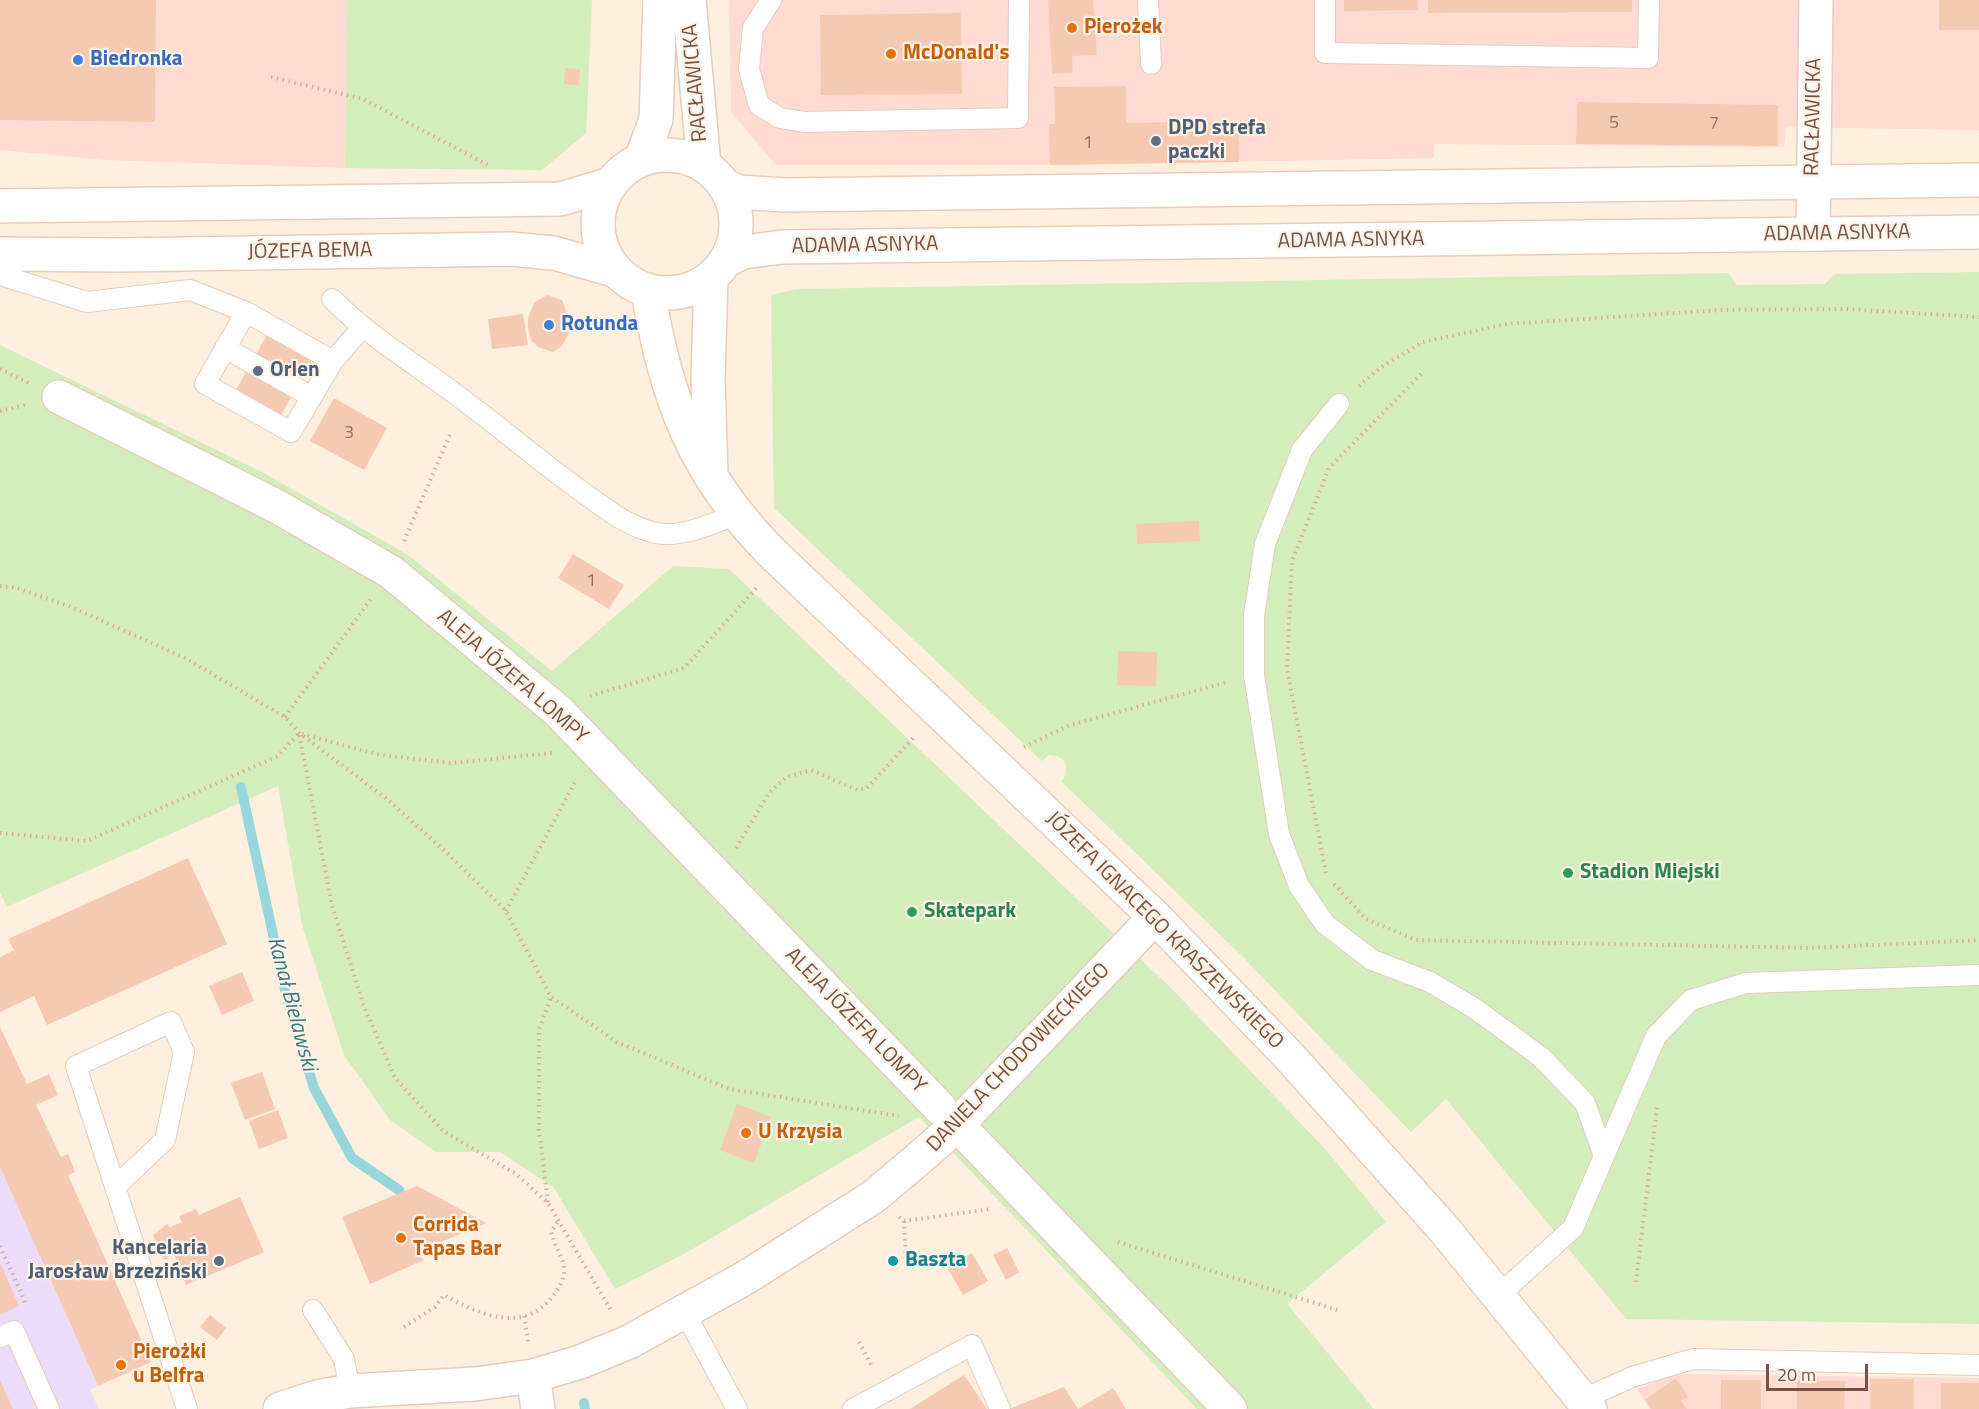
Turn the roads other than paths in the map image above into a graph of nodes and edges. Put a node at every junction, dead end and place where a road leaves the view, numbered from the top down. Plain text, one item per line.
1 (660, 0) edge
2 (689, 0) edge
3 (771, 0) edge
4 (1019, 0) edge
5 (1148, 0) edge
6 (1325, 0) edge
7 (1649, 0) edge
8 (1816, 0) edge
9 (1151, 64) dead end
10 (641, 160) junction
11 (714, 176) junction
12 (1979, 180) edge
13 (1813, 182) junction
14 (611, 184) junction
15 (0, 206) edge
16 (1979, 231) edge
17 (1813, 234) junction
18 (0, 254) edge
19 (718, 269) junction
20 (617, 271) junction
21 (0, 275) edge
22 (648, 290) junction
23 (332, 299) dead end
24 (246, 312) junction
25 (362, 328) junction
26 (225, 348) junction
27 (333, 361) junction
28 (59, 397) dead end
29 (312, 398) junction
30 (1339, 404) road end
31 (712, 479) junction
32 (735, 515) junction
33 (1155, 917) junction
34 (1979, 975) edge
35 (940, 1108) dead end
36 (970, 1138) dead end
37 (1604, 1156) junction
38 (116, 1186) junction
39 (1499, 1295) junction
40 (314, 1310) dead end
41 (684, 1311) junction
42 (7, 1334) edge
43 (1979, 1365) edge
44 (533, 1376) junction
45 (351, 1391) junction
46 (1587, 1404) edge
47 (49, 1409) edge
48 (187, 1409) edge
49 (280, 1409) edge
50 (538, 1409) edge
51 (737, 1409) edge
52 (854, 1409) edge
53 (1000, 1409) edge
54 (1230, 1409) edge

1 - 10 street, RACŁAWICKA
2 - 11 street, RACŁAWICKA
3 - 4 lane
5 - 9 lane
6 - 7 lane
8 - 13 street, RACŁAWICKA
10 - 11 street
10 - 14 street
11 - 13 street
11 - 19 street
12 - 13 street
13 - 17 street, RACŁAWICKA
14 - 15 street
14 - 20 street
16 - 17 street, ADAMA ASNYKA
17 - 19 street, ADAMA ASNYKA
18 - 20 street, JÓZEFA BEMA
19 - 22 street
19 - 31 street
20 - 22 street
21 - 24 lane
22 - 31 street, JÓZEFA IGNACEGO KRASZEWSKIEGO
23 - 25 lane
24 - 26 lane
24 - 27 lane
25 - 27 lane
25 - 32 lane
26 - 29 lane
26 - 29 lane
27 - 29 lane
28 - 35 street, ALEJA JÓZEFA LOMPY
30 - 37 lane
31 - 32 street, JÓZEFA IGNACEGO KRASZEWSKIEGO
32 - 33 street, JÓZEFA IGNACEGO KRASZEWSKIEGO
33 - 39 street, JÓZEFA IGNACEGO KRASZEWSKIEGO
33 - 41 street, DANIELA CHODOWIECKIEGO
34 - 37 lane
36 - 54 street
37 - 39 lane
38 - 38 lane
38 - 48 lane
39 - 46 street, JÓZEFA IGNACEGO KRASZEWSKIEGO
40 - 45 lane
41 - 44 street, DANIELA CHODOWIECKIEGO
41 - 51 lane
42 - 47 lane
43 - 46 lane
44 - 45 street, DANIELA CHODOWIECKIEGO
44 - 50 street
45 - 49 street, DANIELA CHODOWIECKIEGO
52 - 53 lane

